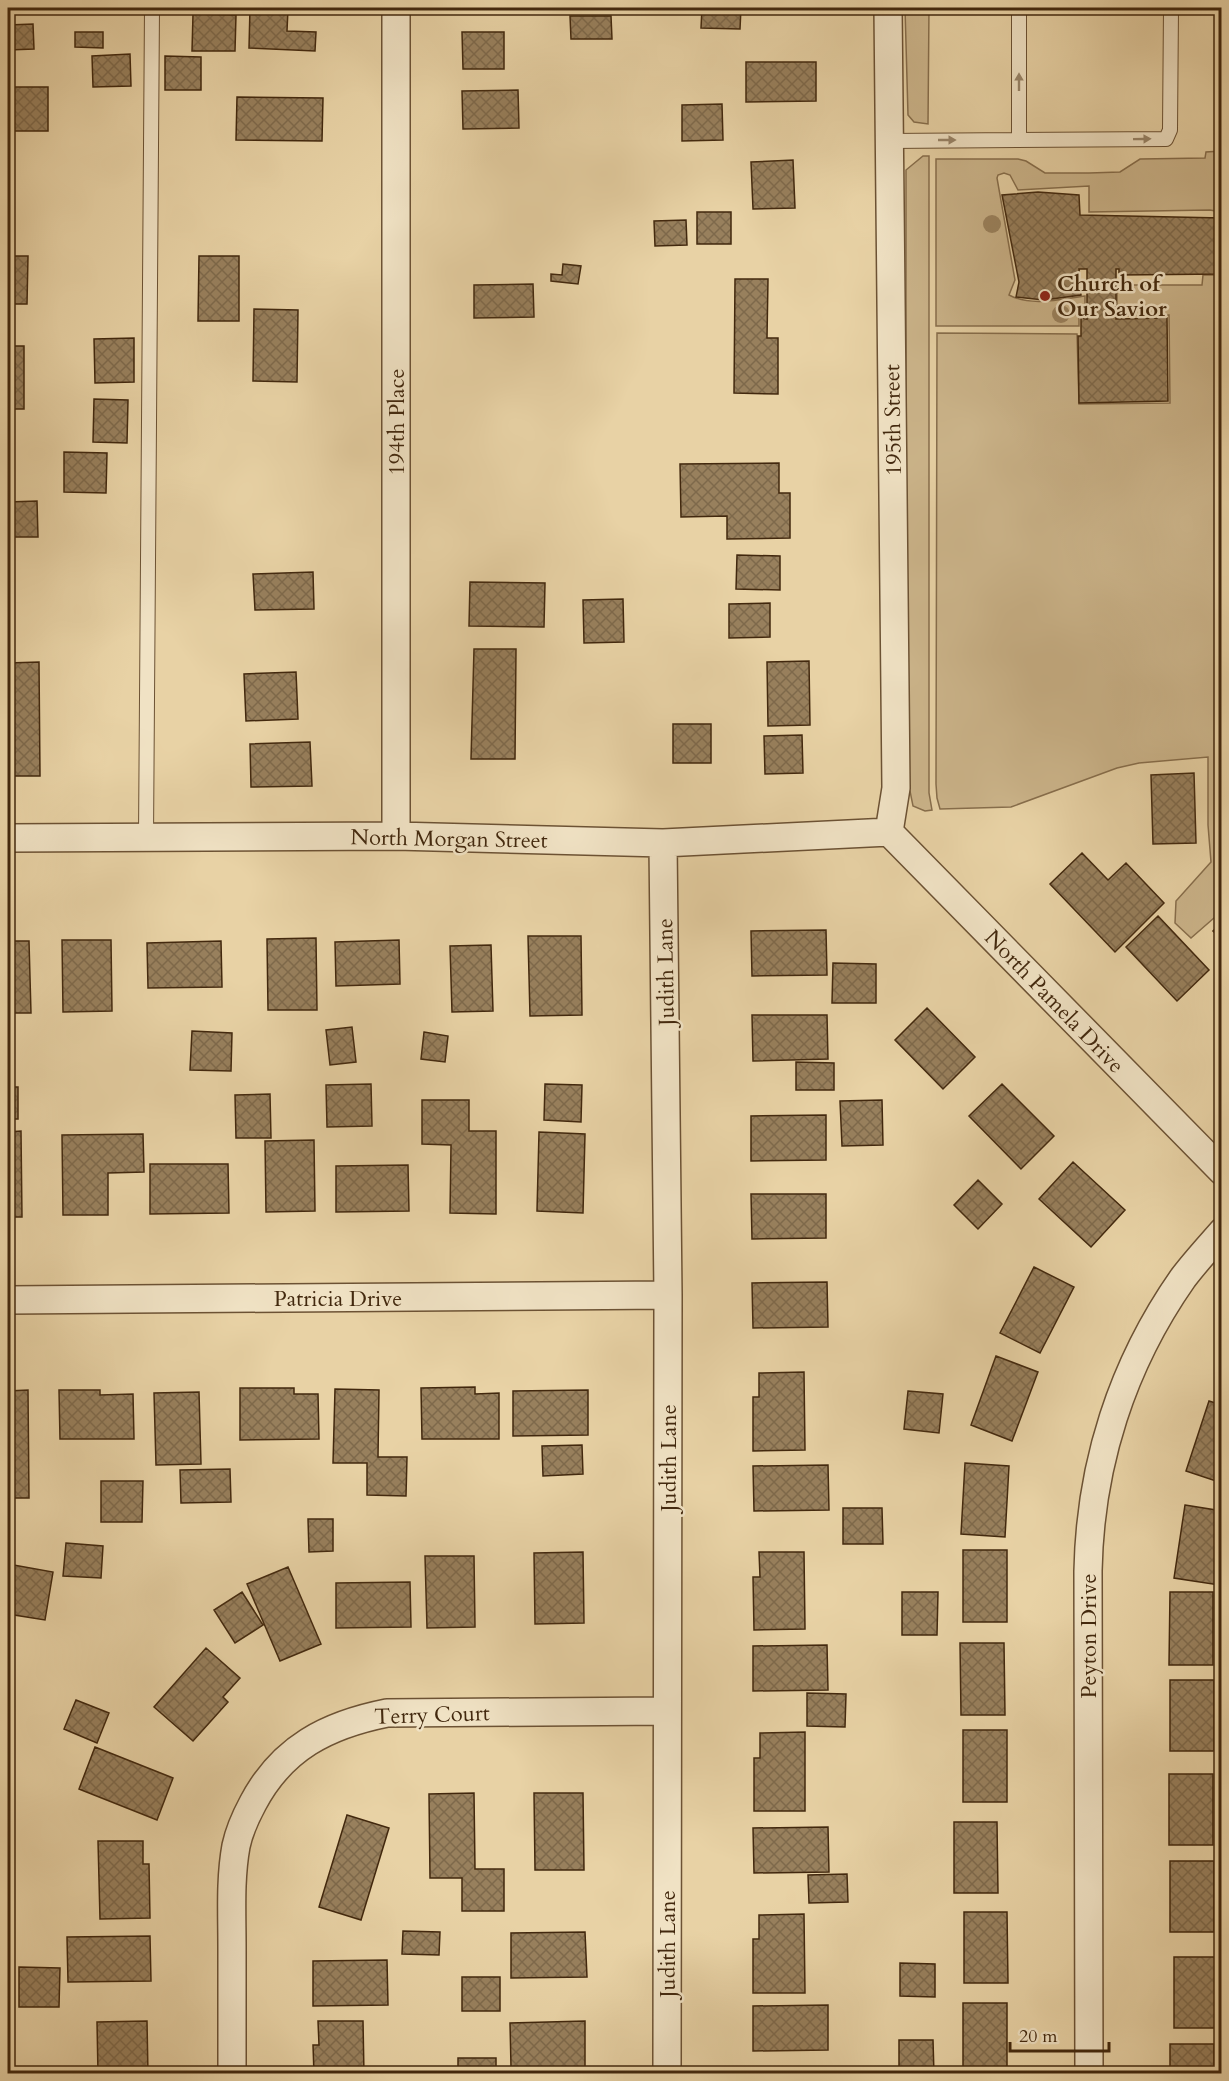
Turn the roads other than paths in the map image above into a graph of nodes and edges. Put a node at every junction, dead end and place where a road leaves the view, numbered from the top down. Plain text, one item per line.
1 (152, 8) edge
2 (396, 8) edge
3 (888, 8) edge
4 (1019, 8) edge
5 (1171, 8) edge
6 (1019, 140) junction
7 (889, 141) junction
8 (890, 832) junction
9 (396, 836) junction
10 (146, 837) junction
11 (8, 838) edge
12 (663, 843) junction
13 (1221, 1171) edge
14 (1221, 1232) edge
15 (668, 1295) junction
16 (8, 1300) edge
17 (666, 1711) junction
18 (232, 2073) edge
19 (667, 2073) edge
20 (1089, 2073) edge

1 - 10 lane
2 - 9 street, 194th Place
3 - 7 street, 195th Street
6 -> 4 lane
6 -> 5 lane
7 -> 6 lane
7 - 8 street, 195th Street
8 - 12 street, North Morgan Street
8 - 13 street, North Pamela Drive
9 - 10 street, North Morgan Street
9 - 12 street, North Morgan Street
10 - 11 street, North Morgan Street
12 - 15 street, Judith Lane
14 - 20 street, Peyton Drive
15 - 16 street, Patricia Drive
15 - 17 street, Judith Lane
17 - 18 street, Terry Court
17 - 19 street, Judith Lane

